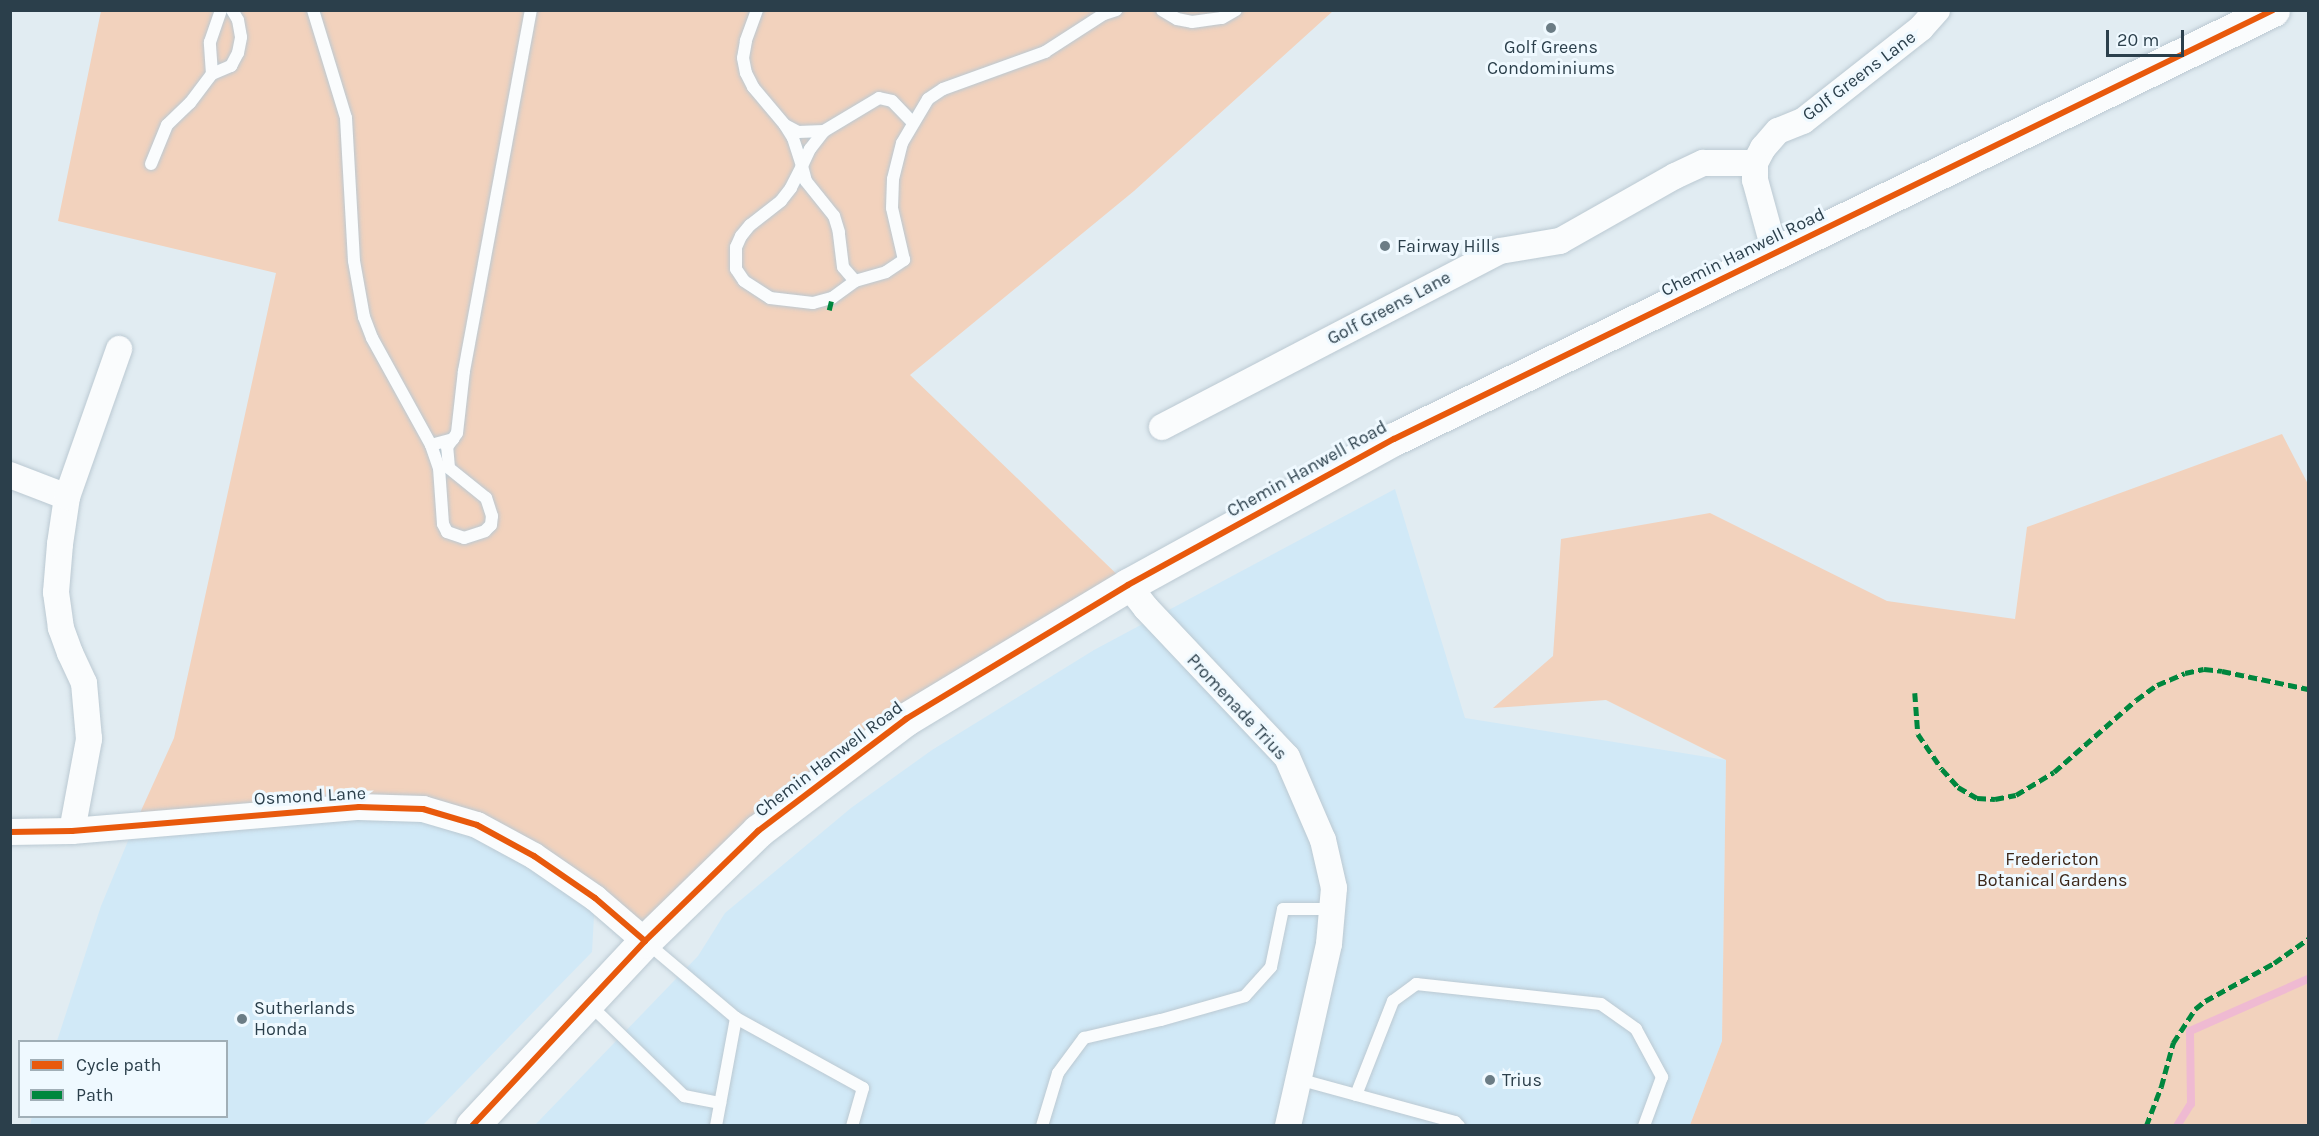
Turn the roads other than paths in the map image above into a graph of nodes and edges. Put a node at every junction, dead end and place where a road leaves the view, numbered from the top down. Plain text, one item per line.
1 (220, 10) edge
2 (232, 10) edge
3 (313, 10) edge
4 (531, 10) edge
5 (757, 10) edge
6 (1116, 10) edge
7 (1219, 10) edge
8 (1236, 10) edge
9 (1937, 10) edge
10 (2273, 10) edge
11 (1162, 11) edge
12 (1205, 22) junction
13 (212, 74) junction
14 (913, 123) junction
15 (785, 125) junction
16 (824, 132) junction
17 (1755, 163) junction
18 (151, 164) dead end
19 (802, 166) junction
20 (1775, 253) junction
21 (855, 281) junction
22 (119, 349) dead end
23 (1162, 427) dead end
24 (453, 438) junction
25 (431, 446) junction
26 (10, 475) edge
27 (67, 497) junction
28 (1128, 585) junction
29 (72, 831) junction
30 (10, 832) edge
31 (1332, 909) junction
32 (645, 941) junction
33 (587, 1002) junction
34 (736, 1018) junction
35 (1298, 1079) junction
36 (1356, 1095) junction
37 (720, 1103) junction
38 (472, 1125) edge
39 (716, 1125) edge
40 (852, 1125) edge
41 (1042, 1125) edge
42 (1288, 1125) edge
43 (1459, 1125) edge
44 (1644, 1125) edge

1 - 13 lane
2 - 13 lane
3 - 25 lane
4 - 24 lane
5 - 15 lane
6 - 14 lane
7 - 12 lane
8 - 12 lane
9 - 17 street, Golf Greens Lane
10 - 20 main road, Chemin Hanwell Road
11 - 12 lane
13 - 18 lane
14 - 16 lane
14 - 21 lane
15 - 16 lane
15 - 19 lane
16 - 19 lane
17 - 20 street
17 - 23 street, Golf Greens Lane
19 - 21 lane
19 - 21 lane
20 - 28 main road, Chemin Hanwell Road
22 - 27 street
24 - 25 lane
24 - 25 lane
26 - 27 street
27 - 29 street
28 - 31 street, Promenade Trius
28 - 32 main road, Chemin Hanwell Road
29 - 30 street, Osmond Lane
29 - 32 street, Osmond Lane
31 - 35 street, Promenade Trius
31 - 41 lane
32 - 33 main road, Chemin Hanwell Road
32 - 34 lane
33 - 37 lane
33 - 38 main road, Chemin Hanwell Road
34 - 37 lane
34 - 40 lane
35 - 36 lane
35 - 42 street, Promenade Trius
36 - 43 lane
36 - 44 lane
37 - 39 lane

